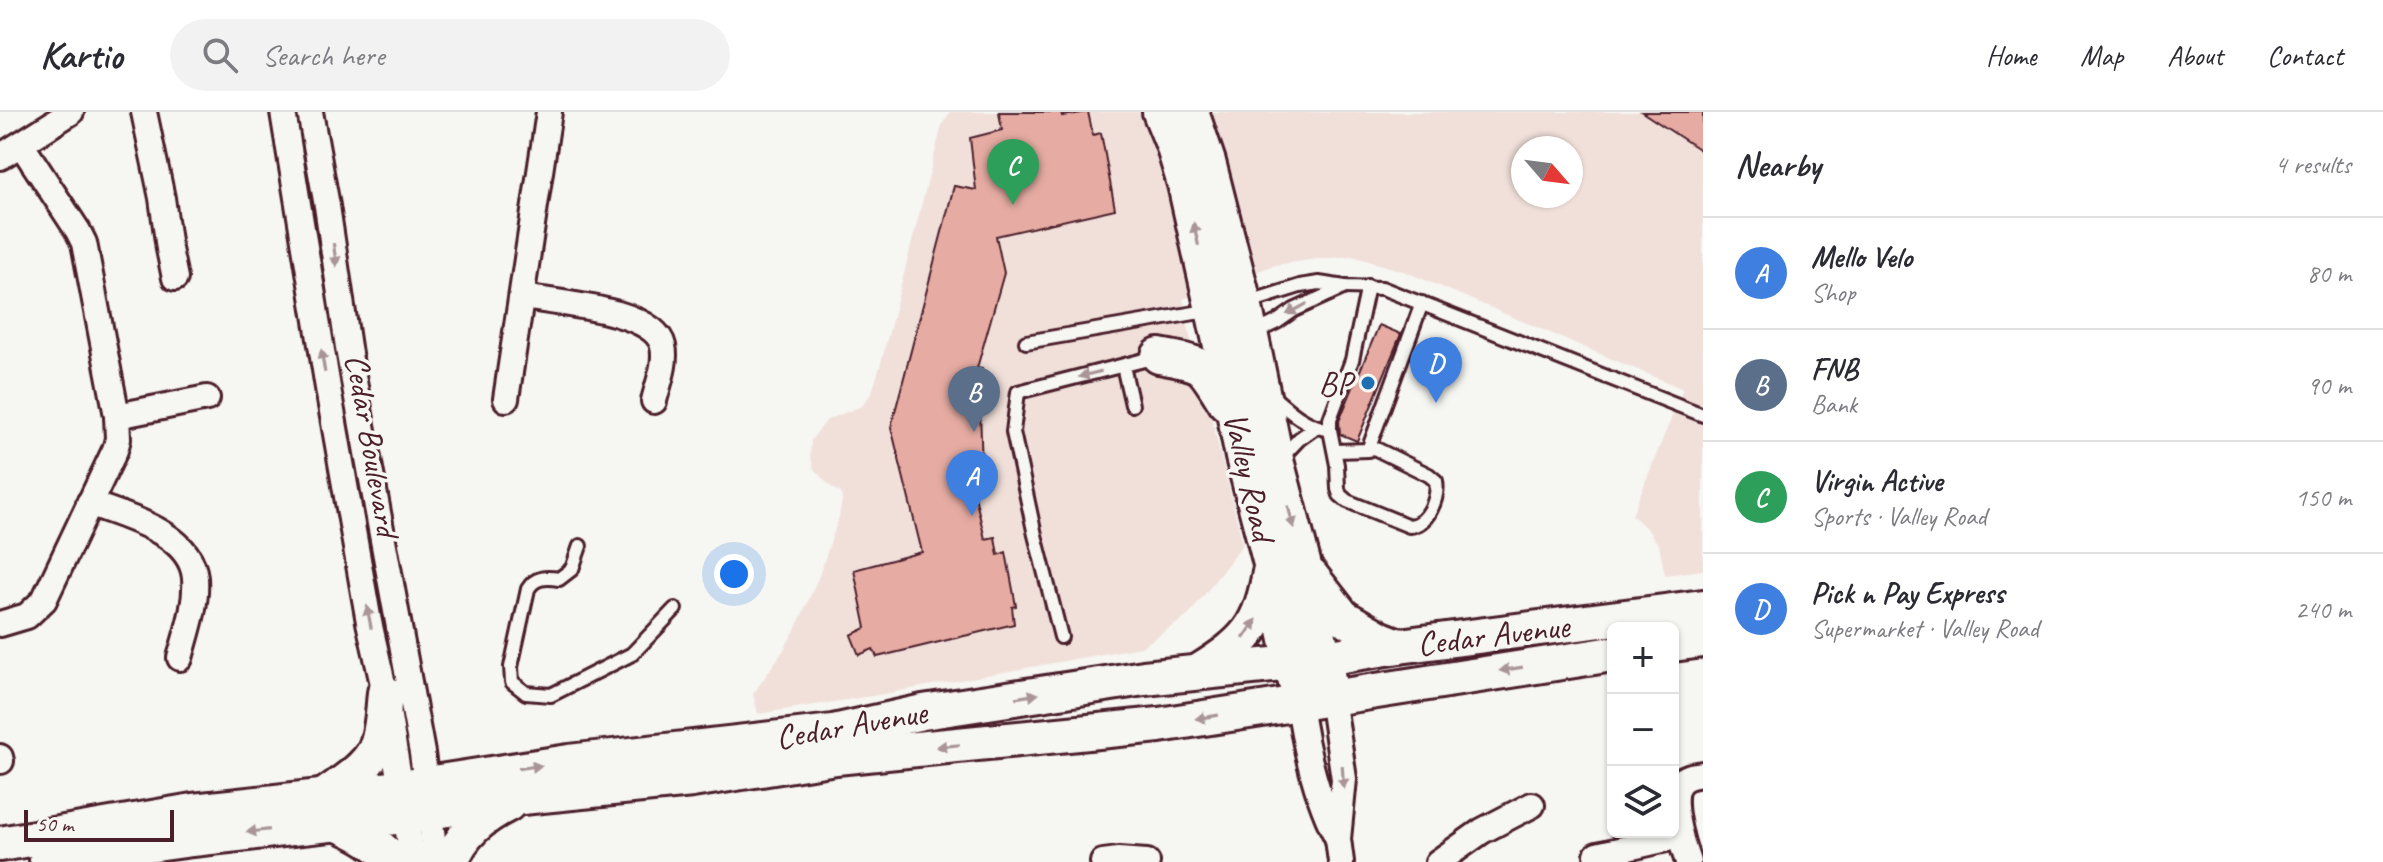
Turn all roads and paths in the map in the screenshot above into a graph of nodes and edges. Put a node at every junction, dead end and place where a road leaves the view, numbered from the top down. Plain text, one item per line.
1 (71, 112) edge
2 (144, 112) edge
3 (283, 112) edge
4 (310, 112) edge
5 (549, 112) edge
6 (1172, 114) edge
7 (10, 150) edge
8 (322, 177) junction
9 (294, 182) junction
10 (175, 278) dead end
11 (1368, 286) junction
12 (1345, 287) junction
13 (523, 297) junction
14 (1422, 303) junction
15 (1215, 328) junction
16 (1026, 342) dead end
17 (1123, 366) junction
18 (1261, 387) junction
19 (207, 398) dead end
20 (506, 399) dead end
21 (654, 401) dead end
22 (1132, 405) dead end
23 (1703, 415) edge
24 (117, 416) junction
25 (1235, 416) junction
26 (1316, 427) junction
27 (1330, 430) junction
28 (1370, 446) junction
29 (1336, 451) junction
30 (1277, 464) junction
31 (89, 503) junction
32 (580, 546) dead end
33 (1287, 565) junction
34 (1703, 607) edge
35 (675, 609) dead end
36 (0, 624) edge
37 (1061, 637) dead end
38 (1703, 640) edge
39 (1679, 643) edge
40 (1399, 646) junction
41 (1607, 655) edge
42 (180, 658) dead end
43 (1308, 660) junction
44 (1196, 674) junction
45 (385, 693) junction
46 (1315, 700) junction
47 (1703, 774) edge
48 (522, 797) junction
49 (415, 800) junction
50 (1532, 805) dead end
51 (328, 810) junction
52 (1680, 836) junction
53 (0, 844) edge
54 (1340, 850) edge
55 (1597, 855) dead end
56 (28, 862) edge
57 (396, 862) edge
58 (413, 862) edge
59 (436, 862) edge
60 (451, 862) edge
61 (1103, 862) edge
62 (1147, 862) edge
63 (1438, 862) edge
64 (1688, 862) edge

1 - 7 street
2 - 10 street
3 - 9 street, Cedar Boulevard
4 - 8 street, Cedar Boulevard
5 - 13 street
6 - 15 main road, Valley Road
7 - 24 street
8 - 9 street
8 -> 49 street, Cedar Boulevard
45 -> 9 street, Cedar Boulevard
11 - 12 lane
11 - 14 lane
11 - 27 lane
12 -> 15 lane
12 - 15 lane
13 - 20 street
13 - 21 street
14 - 23 lane
14 - 28 lane
15 - 16 lane
15 - 17 lane
15 - 18 main road, Valley Road
15 - 25 main road, Valley Road
15 - 25 main road
17 - 22 lane
17 -> 37 lane
18 - 26 lane
18 - 30 main road, Valley Road
19 - 24 street
24 - 31 street
25 - 33 main road, Valley Road
26 - 27 lane
26 - 30 lane
27 - 29 lane
28 - 29 lane
28 - 29 lane
30 -> 33 main road, Valley Road
31 - 36 street
31 - 42 street
32 - 35 lane
33 - 40 main road
33 - 43 main road, Valley Road
44 -> 33 main road
34 - 40 main road, Cedar Avenue
38 - 39 main road
40 - 43 main road, Cedar Avenue
41 -> 46 main road, Cedar Avenue
43 - 44 main road, Cedar Avenue
43 - 46 main road, Valley Road
49 -> 44 main road, Cedar Avenue
45 - 49 street, Cedar Boulevard
45 - 51 main road
46 -> 48 main road, Cedar Avenue
46 -> 54 street, Valley Road
46 - 54 street, Valley Road
47 - 52 street
48 - 49 main road, Cedar Avenue
48 - 60 main road
49 - 51 main road, Cedar Avenue
49 - 58 street
49 - 59 street
50 - 63 street
51 - 53 main road, Cedar Avenue
51 -> 56 main road, Cedar Avenue
51 - 57 main road
52 - 55 street
52 - 64 street
61 - 62 street

